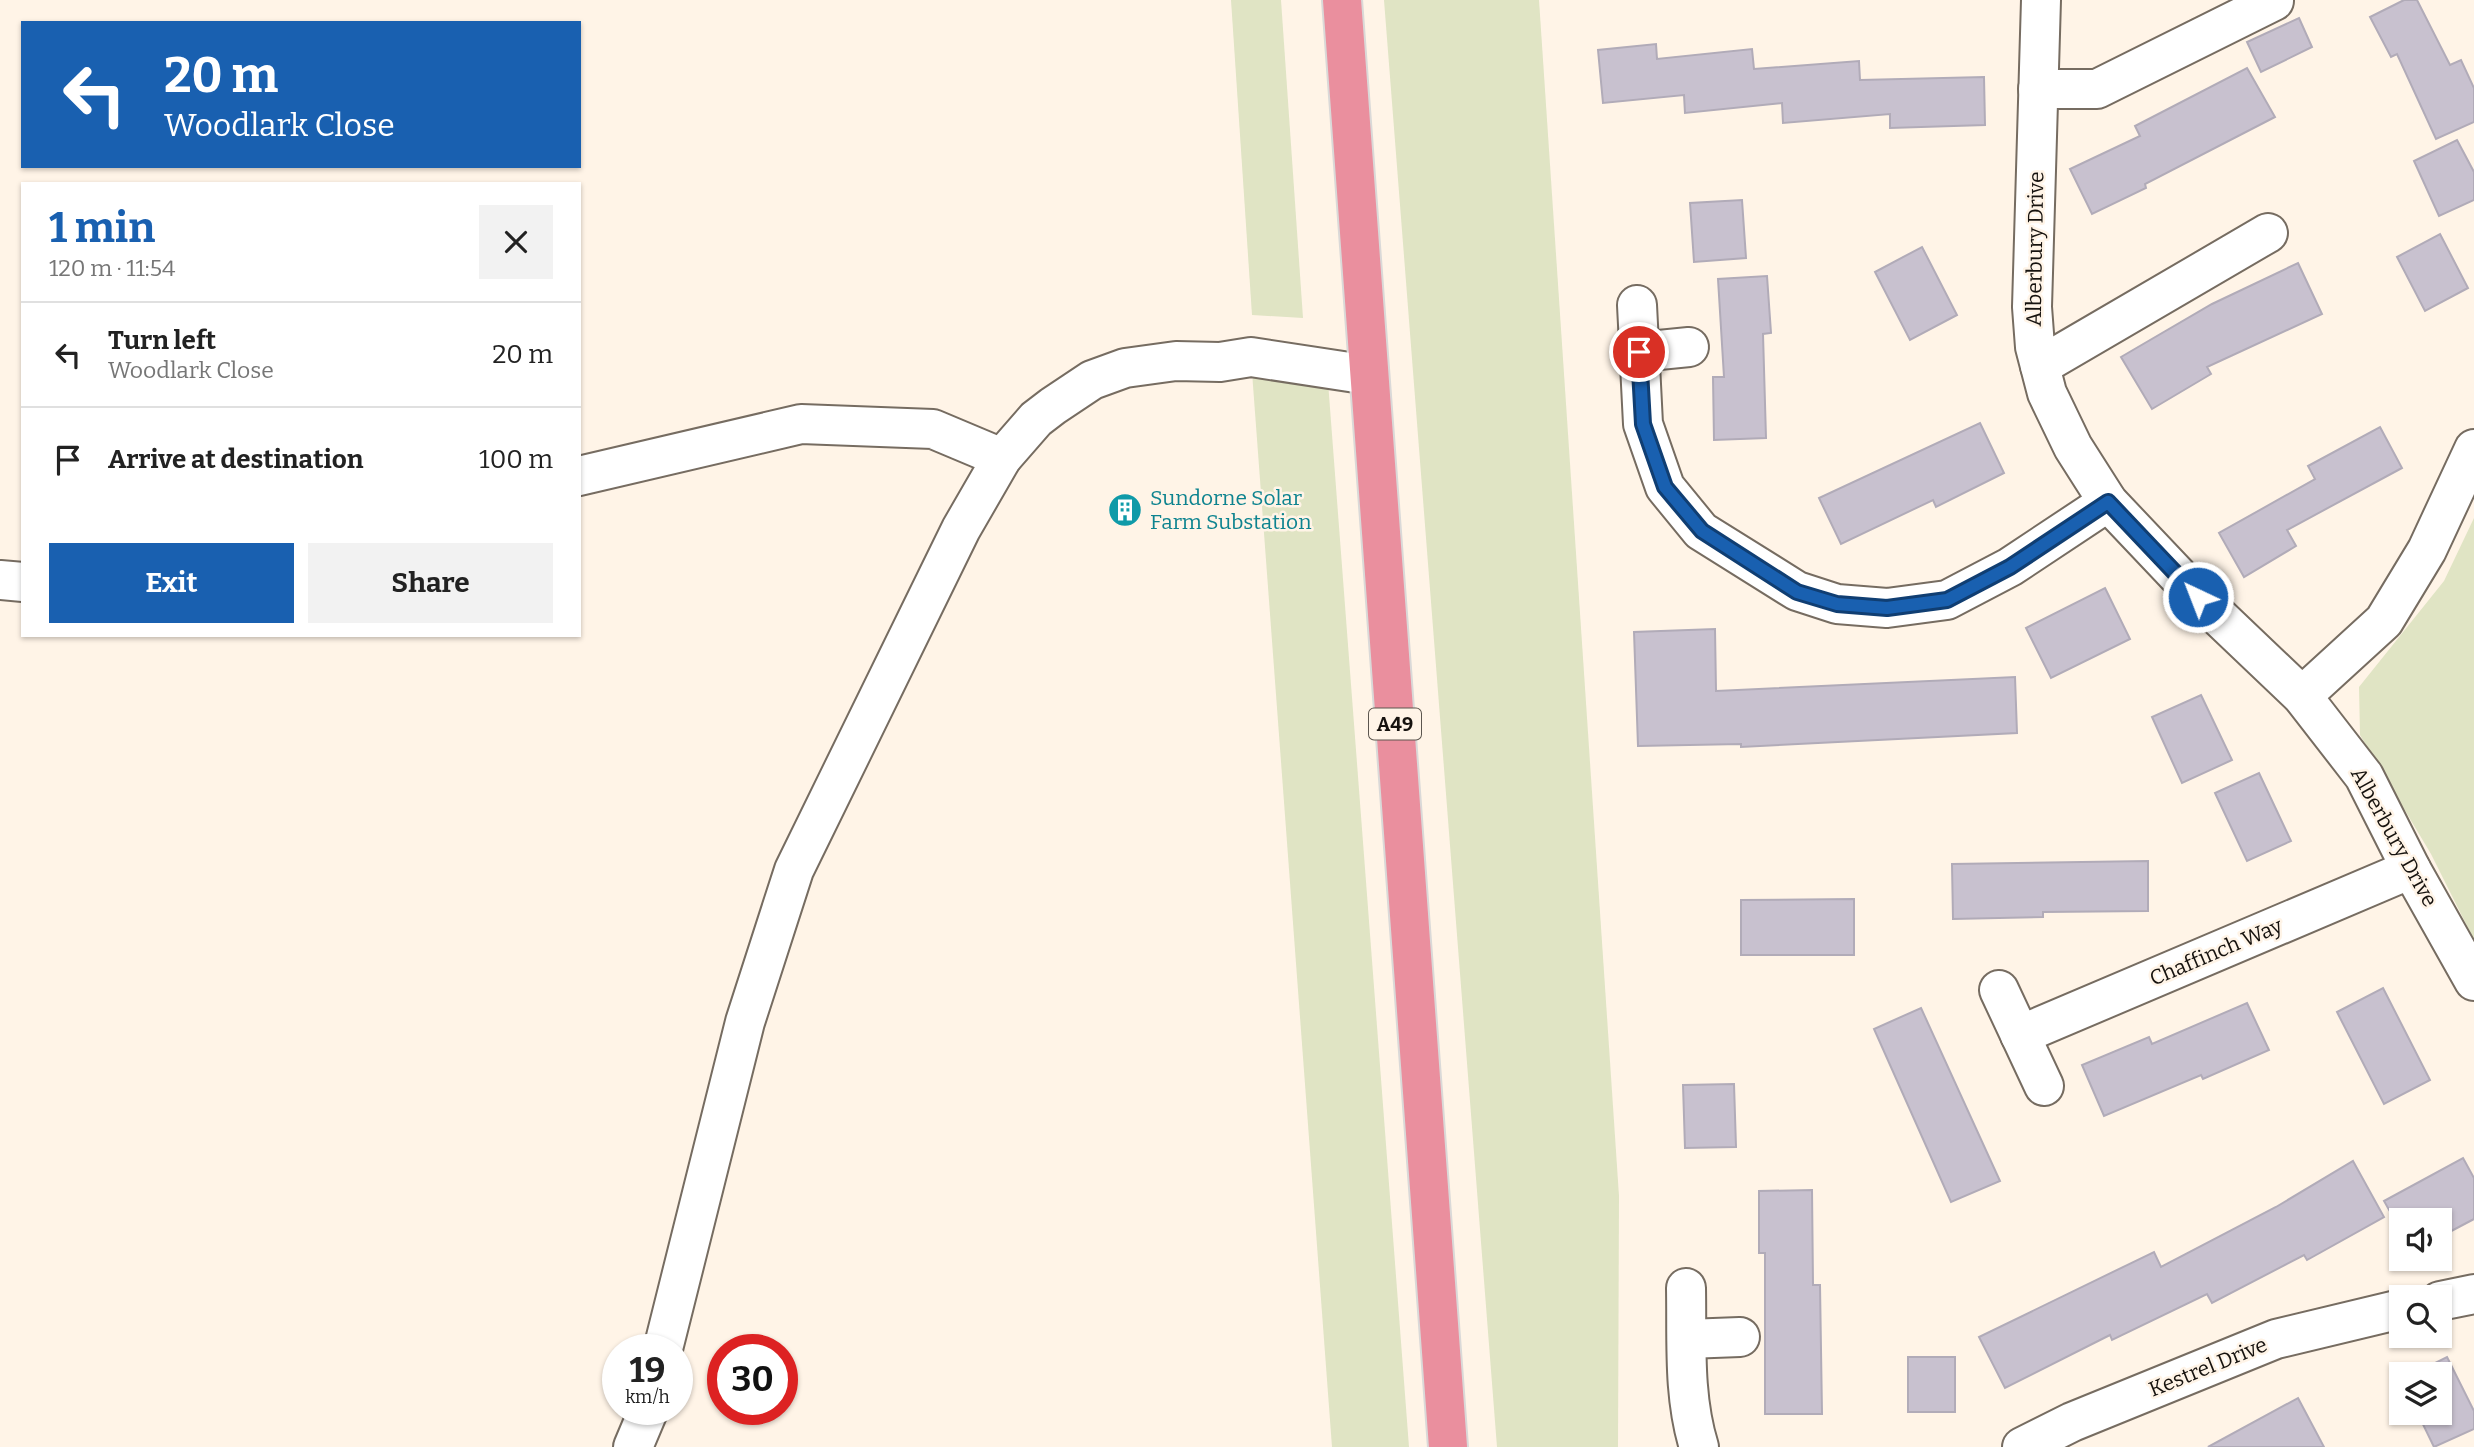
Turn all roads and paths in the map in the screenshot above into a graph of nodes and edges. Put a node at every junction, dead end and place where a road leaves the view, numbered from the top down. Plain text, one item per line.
1 (1342, 0) edge
2 (2035, 0) edge
3 (2274, 1) edge
4 (2038, 89) junction
5 (2268, 233) dead end
6 (1637, 304) dead end
7 (1689, 348) dead end
8 (1639, 352) junction
9 (2040, 366) junction
10 (1369, 375) junction
11 (2474, 449) edge
12 (1002, 458) junction
13 (581, 476) edge
14 (2108, 502) junction
15 (0, 580) edge
16 (21, 582) edge
17 (2302, 696) junction
18 (2411, 869) junction
19 (2474, 981) edge
20 (1999, 990) dead end
21 (2020, 1035) junction
22 (2044, 1086) dead end
23 (1686, 1288) dead end
24 (2474, 1294) edge
25 (2452, 1299) edge
26 (2389, 1312) edge
27 (667, 1334) edge
28 (1740, 1337) dead end
29 (1687, 1339) junction
30 (642, 1425) edge
31 (633, 1447) edge
32 (1448, 1447) edge
33 (1699, 1447) edge
34 (2022, 1447) edge

1 - 10 highway, A49
2 - 4 street, Alberbury Drive
3 - 4 street
4 - 9 street, Alberbury Drive
5 - 9 street
6 - 8 street
7 - 8 street
8 - 14 street
9 - 14 street, Alberbury Drive
10 - 12 street
10 - 32 highway, A49
11 - 17 street
12 - 13 street
12 - 27 street
14 - 17 street, Alberbury Drive
15 - 16 street
17 - 18 street, Alberbury Drive
18 - 19 street, Alberbury Drive
18 - 21 street, Chaffinch Way
20 - 21 street
21 - 22 street
23 - 29 street
24 - 25 street
26 - 34 street, Kestrel Drive
28 - 29 street
29 - 33 street
30 - 31 street

